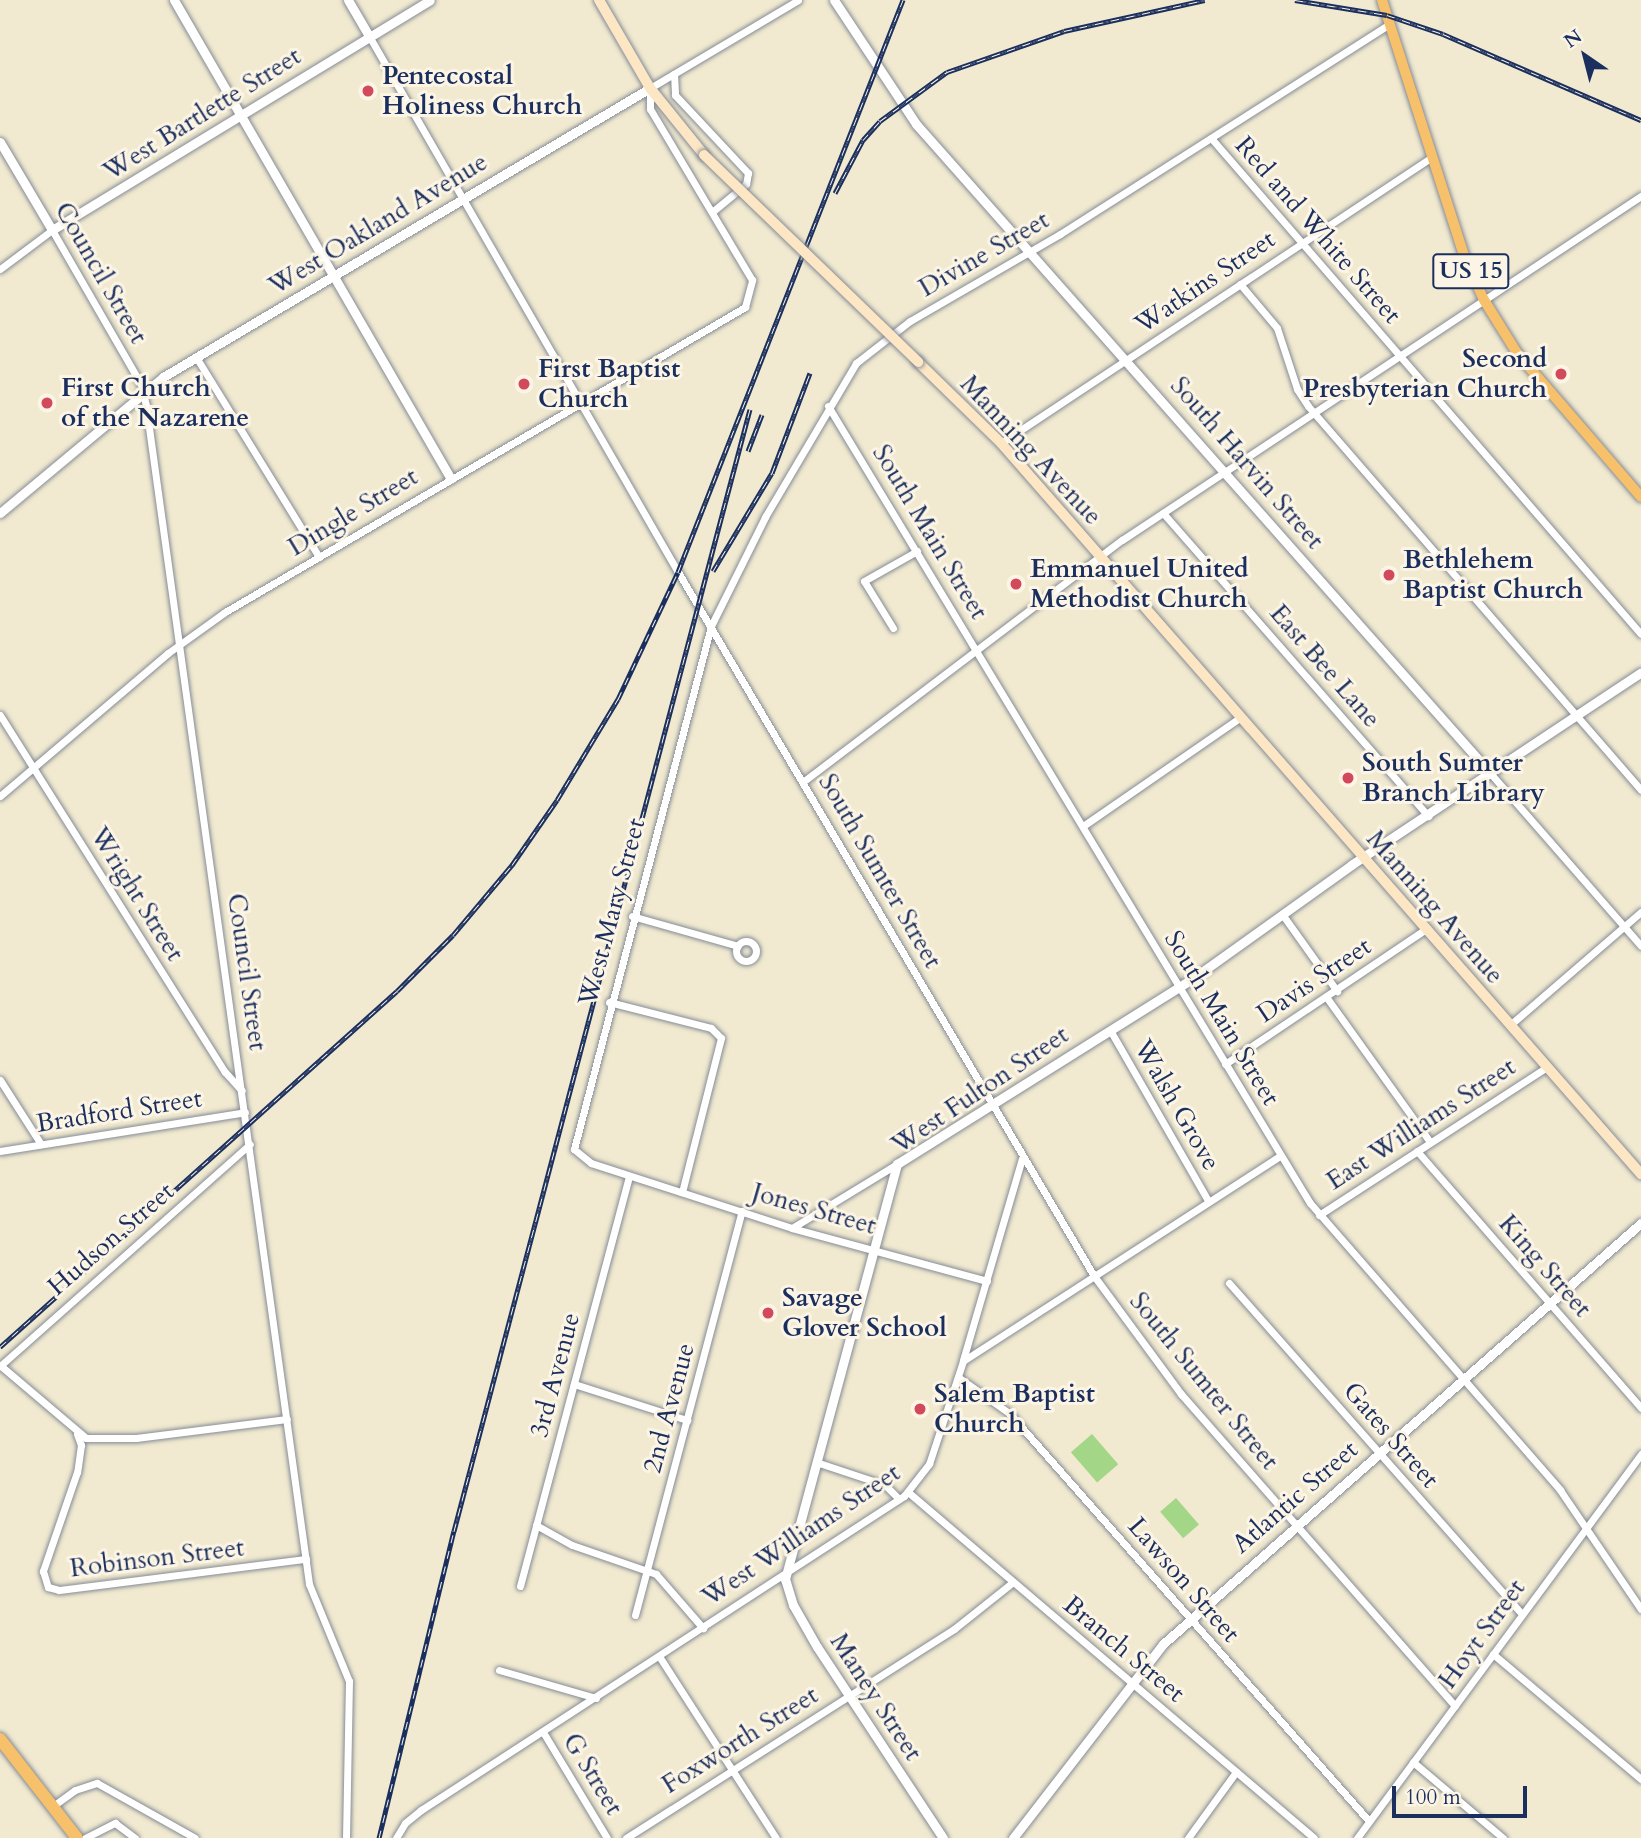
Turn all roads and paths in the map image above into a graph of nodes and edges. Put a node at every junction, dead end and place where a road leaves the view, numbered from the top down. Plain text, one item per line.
1 (174, 0) edge
2 (348, 0) edge
3 (429, 0) edge
4 (599, 0) edge
5 (798, 0) edge
6 (834, 0) edge
7 (1382, 0) edge
8 (1390, 24) junction
9 (369, 36) junction
10 (674, 74) junction
11 (650, 88) junction
12 (240, 114) junction
13 (1211, 138) junction
14 (0, 142) edge
15 (1432, 157) junction
16 (462, 197) junction
17 (1641, 197) edge
18 (712, 212) junction
19 (52, 230) junction
20 (1301, 243) junction
21 (1031, 249) junction
22 (0, 269) edge
23 (333, 275) junction
24 (1240, 284) junction
25 (1484, 300) junction
26 (1400, 356) junction
27 (196, 357) junction
28 (1128, 359) junction
29 (143, 391) junction
30 (582, 402) junction
31 (828, 406) junction
32 (1313, 413) junction
33 (1002, 443) junction
34 (1226, 471) junction
35 (452, 479) junction
36 (1641, 498) edge
37 (0, 513) edge
38 (1163, 513) junction
39 (917, 551) junction
40 (1101, 555) junction
41 (319, 557) junction
42 (711, 626) junction
43 (893, 628) dead end
44 (1641, 634) edge
45 (178, 645) junction
46 (977, 652) junction
47 (1641, 673) edge
48 (0, 715) edge
49 (1576, 716) junction
50 (1241, 717) junction
51 (33, 768) junction
52 (1491, 774) junction
53 (804, 781) junction
54 (1641, 790) edge
55 (0, 796) edge
56 (1428, 816) junction
57 (1083, 827) junction
58 (1364, 858) junction
59 (1641, 912) edge
60 (1282, 914) junction
61 (632, 916) junction
62 (1624, 927) junction
63 (1426, 929) junction
64 (738, 946) dead end
65 (1641, 946) edge
66 (1179, 987) junction
67 (1337, 991) junction
68 (1327, 998) junction
69 (609, 1002) junction
70 (1510, 1025) junction
71 (1110, 1030) junction
72 (1225, 1064) junction
73 (1547, 1067) junction
74 (0, 1080) edge
75 (242, 1092) junction
76 (989, 1103) junction
77 (245, 1112) junction
78 (1430, 1142) junction
79 (41, 1144) junction
80 (250, 1144) junction
81 (0, 1151) edge
82 (1417, 1151) junction
83 (1280, 1156) junction
84 (1022, 1158) junction
85 (897, 1164) junction
86 (1641, 1174) edge
87 (629, 1176) junction
88 (682, 1192) junction
89 (1209, 1202) junction
90 (742, 1211) junction
91 (1319, 1215) junction
92 (1641, 1223) edge
93 (792, 1228) junction
94 (875, 1249) junction
95 (1094, 1276) junction
96 (987, 1281) junction
97 (1229, 1283) dead end
98 (1549, 1303) junction
99 (963, 1361) junction
100 (0, 1366) edge
101 (958, 1377) junction
102 (1461, 1380) junction
103 (574, 1384) junction
104 (1641, 1408) edge
105 (288, 1419) junction
106 (687, 1420) junction
107 (77, 1434) junction
108 (1379, 1452) junction
109 (1641, 1454) edge
110 (816, 1462) junction
111 (908, 1492) junction
112 (899, 1499) junction
113 (1296, 1524) junction
114 (536, 1525) junction
115 (1587, 1525) junction
116 (306, 1559) junction
117 (648, 1569) junction
118 (786, 1573) junction
119 (1013, 1582) junction
120 (520, 1586) dead end
121 (1641, 1609) edge
122 (1522, 1614) junction
123 (635, 1615) dead end
124 (1190, 1618) junction
125 (703, 1628) junction
126 (1493, 1654) junction
127 (659, 1656) junction
128 (499, 1670) dead end
129 (1130, 1682) junction
130 (850, 1696) junction
131 (596, 1698) junction
132 (1455, 1706) junction
133 (543, 1732) junction
134 (0, 1739) edge
135 (1413, 1762) junction
136 (733, 1770) junction
137 (1236, 1772) junction
138 (1641, 1779) edge
139 (53, 1806) junction
140 (1369, 1821) junction
141 (78, 1838) edge
142 (85, 1838) edge
143 (135, 1838) edge
144 (195, 1838) edge
145 (346, 1838) edge
146 (396, 1838) edge
147 (607, 1838) edge
148 (626, 1838) edge
149 (776, 1838) edge
150 (943, 1838) edge
151 (1013, 1838) edge
152 (1188, 1838) edge
153 (1314, 1838) edge
154 (1357, 1838) edge
155 (1503, 1838) edge

1 - 12 street
2 - 9 street, South Sumter Street
3 - 9 street, West Bartlette Street
4 - 11 main road
5 - 10 street, West Oakland Avenue
6 - 21 street, South Harvin Street
7 - 8 main road, US 15
8 - 13 street, Divine Street
8 - 15 main road, US 15
9 - 12 street, West Bartlette Street
9 - 16 street, South Sumter Street
10 - 11 street, West Oakland Avenue
10 - 18 street
11 - 16 street, West Oakland Avenue
11 - 18 street
11 - 33 main road, Manning Avenue, bridge
12 - 19 street, West Bartlette Street
12 - 23 street
13 - 20 street, Red and White Street
13 - 21 street, Divine Street
14 - 19 street, Council Street
15 - 20 street, Watkins Street
15 - 25 main road, US 15
16 - 23 street, West Oakland Avenue
16 - 30 street, South Sumter Street
17 - 25 street
18 - 30 street, Dingle Street
19 - 22 street, West Bartlette Street
19 - 29 street, Council Street
20 - 24 street, Watkins Street
20 - 26 street, Red and White Street
21 - 28 street, South Harvin Street
21 - 31 street, Divine Street
23 - 27 street, West Oakland Avenue
23 - 35 street
24 - 28 street, Watkins Street
24 - 32 street
25 - 26 street
25 - 36 main road, US 15
26 - 32 street
26 - 44 street, Red and White Street
27 - 29 street, West Oakland Avenue
27 - 41 street
28 - 33 street, Watkins Street
28 - 34 street, South Harvin Street
29 - 37 street, West Oakland Avenue
29 - 45 street, Council Street
30 - 35 street, Dingle Street
30 - 42 street, South Sumter Street
31 - 39 street, South Main Street
31 - 42 street, Divine Street
32 - 34 street
32 - 49 street
33 - 40 main road, Manning Avenue
34 - 38 street
34 - 52 street, South Harvin Street
35 - 41 street, Dingle Street
38 - 40 street
38 - 56 street, East Bee Lane
39 - 43 street
39 - 46 street, South Main Street
40 - 46 street
40 - 50 main road, Manning Avenue
41 - 45 street, Dingle Street
42 - 53 street, South Sumter Street
42 - 61 street, West Mary Street
45 - 51 street, Dingle Street
45 - 75 street, Council Street
46 - 53 street
46 - 57 street, South Main Street
47 - 49 street, West Fulton Street
48 - 51 street, Wright Street
49 - 52 street, West Fulton Street
49 - 54 street
50 - 57 street
50 - 58 main road, Manning Avenue
51 - 55 street, Dingle Street
51 - 75 street, Wright Street
52 - 56 street, West Fulton Street
52 - 62 street, South Harvin Street
53 - 76 street, South Sumter Street
56 - 58 street, West Fulton Street
57 - 66 street, South Main Street
58 - 60 street, West Fulton Street
58 - 63 main road, Manning Avenue
59 - 62 street
60 - 66 street, West Fulton Street
60 - 67 street
61 - 64 street
61 - 69 street, West Mary Street
62 - 65 street, South Harvin Street
62 - 70 street
63 - 67 street, Davis Street
63 - 70 main road, Manning Avenue
66 - 71 street, West Fulton Street
66 - 72 street, South Main Street
67 - 68 street, Davis Street
68 - 72 street, Davis Street
68 - 78 street
69 - 87 street, West Mary Street
69 - 88 street
70 - 73 main road, Manning Avenue
71 - 76 street, West Fulton Street
71 - 89 street, Walsh Grove
72 - 83 street, South Main Street
73 - 78 street, East Williams Street
73 - 86 main road, Manning Avenue
74 - 79 street
75 - 77 street, Council Street
76 - 84 street, South Sumter Street
76 - 85 street, West Fulton Street
77 - 79 street, Bradford Street
77 - 80 street, Council Street
78 - 82 street, East Williams Street
79 - 81 street, Bradford Street
80 - 100 street, Hudson Street
80 - 105 street, Council Street
82 - 91 street, East Williams Street
82 - 98 street, King Street
83 - 89 street
83 - 91 street, South Main Street
84 - 95 street, South Sumter Street
84 - 96 street, West Williams Street
85 - 93 street
85 - 94 street, West Fulton Street
87 - 88 street, Jones Street
87 - 103 street, 3rd Avenue
88 - 90 street, Jones Street
89 - 95 street
90 - 93 street, Jones Street
90 - 106 street, 2nd Avenue
91 - 102 street, South Main Street
92 - 98 street, Atlantic Street
93 - 94 street, Jones Street
94 - 96 street, Jones Street
94 - 110 street, West Fulton Street
95 - 99 street
95 - 113 street, South Sumter Street
96 - 99 street, West Williams Street
97 - 108 street, Gates Street
98 - 102 street, Atlantic Street
98 - 104 street, King Street
99 - 101 street, West Williams Street
100 - 107 street
101 - 111 street, West Williams Street
101 - 124 street, Lawson Street
102 - 108 street, Atlantic Street
102 - 115 street, South Main Street
103 - 106 street
103 - 114 street, 3rd Avenue
105 - 107 street
105 - 116 street, Council Street
106 - 117 street, 2nd Avenue
107 - 116 street, Robinson Street
108 - 113 street, Atlantic Street
108 - 122 street, Gates Street
109 - 115 street, Hoyt Street
110 - 112 street
110 - 118 street, West Fulton Street
111 - 112 street, West Williams Street
111 - 119 street, Branch Street
112 - 118 street, West Williams Street
113 - 124 street, Atlantic Street
113 - 132 street, South Sumter Street
114 - 117 street
114 - 120 street, 3rd Avenue
115 - 121 street, South Main Street
115 - 122 street, Hoyt Street
116 - 145 street, Council Street
117 - 123 street, 2nd Avenue
117 - 125 street
118 - 125 street, West Williams Street
118 - 130 street, Maney Street
119 - 129 street, Branch Street
119 - 130 street, Foxworth Street
122 - 126 street, Hoyt Street
124 - 129 street, Atlantic Street
124 - 140 street, Lawson Street
125 - 127 street, West Williams Street
126 - 132 street, Hoyt Street
126 - 138 street
127 - 131 street, West Williams Street
127 - 136 street
128 - 131 street
129 - 137 street, Branch Street
129 - 151 street, Atlantic Street
130 - 136 street, Foxworth Street
130 - 150 street, Maney Street
131 - 133 street, West Williams Street
132 - 135 street, Hoyt Street
133 - 146 street, West Williams Street
133 - 147 street, G Street
134 - 139 highway
135 - 140 street, Hoyt Street
135 - 155 street
136 - 148 street, Foxworth Street
136 - 149 street
137 - 152 street
137 - 153 street, Branch Street
139 - 141 highway
139 - 144 street
140 - 154 street, Hoyt Street
142 - 143 street

